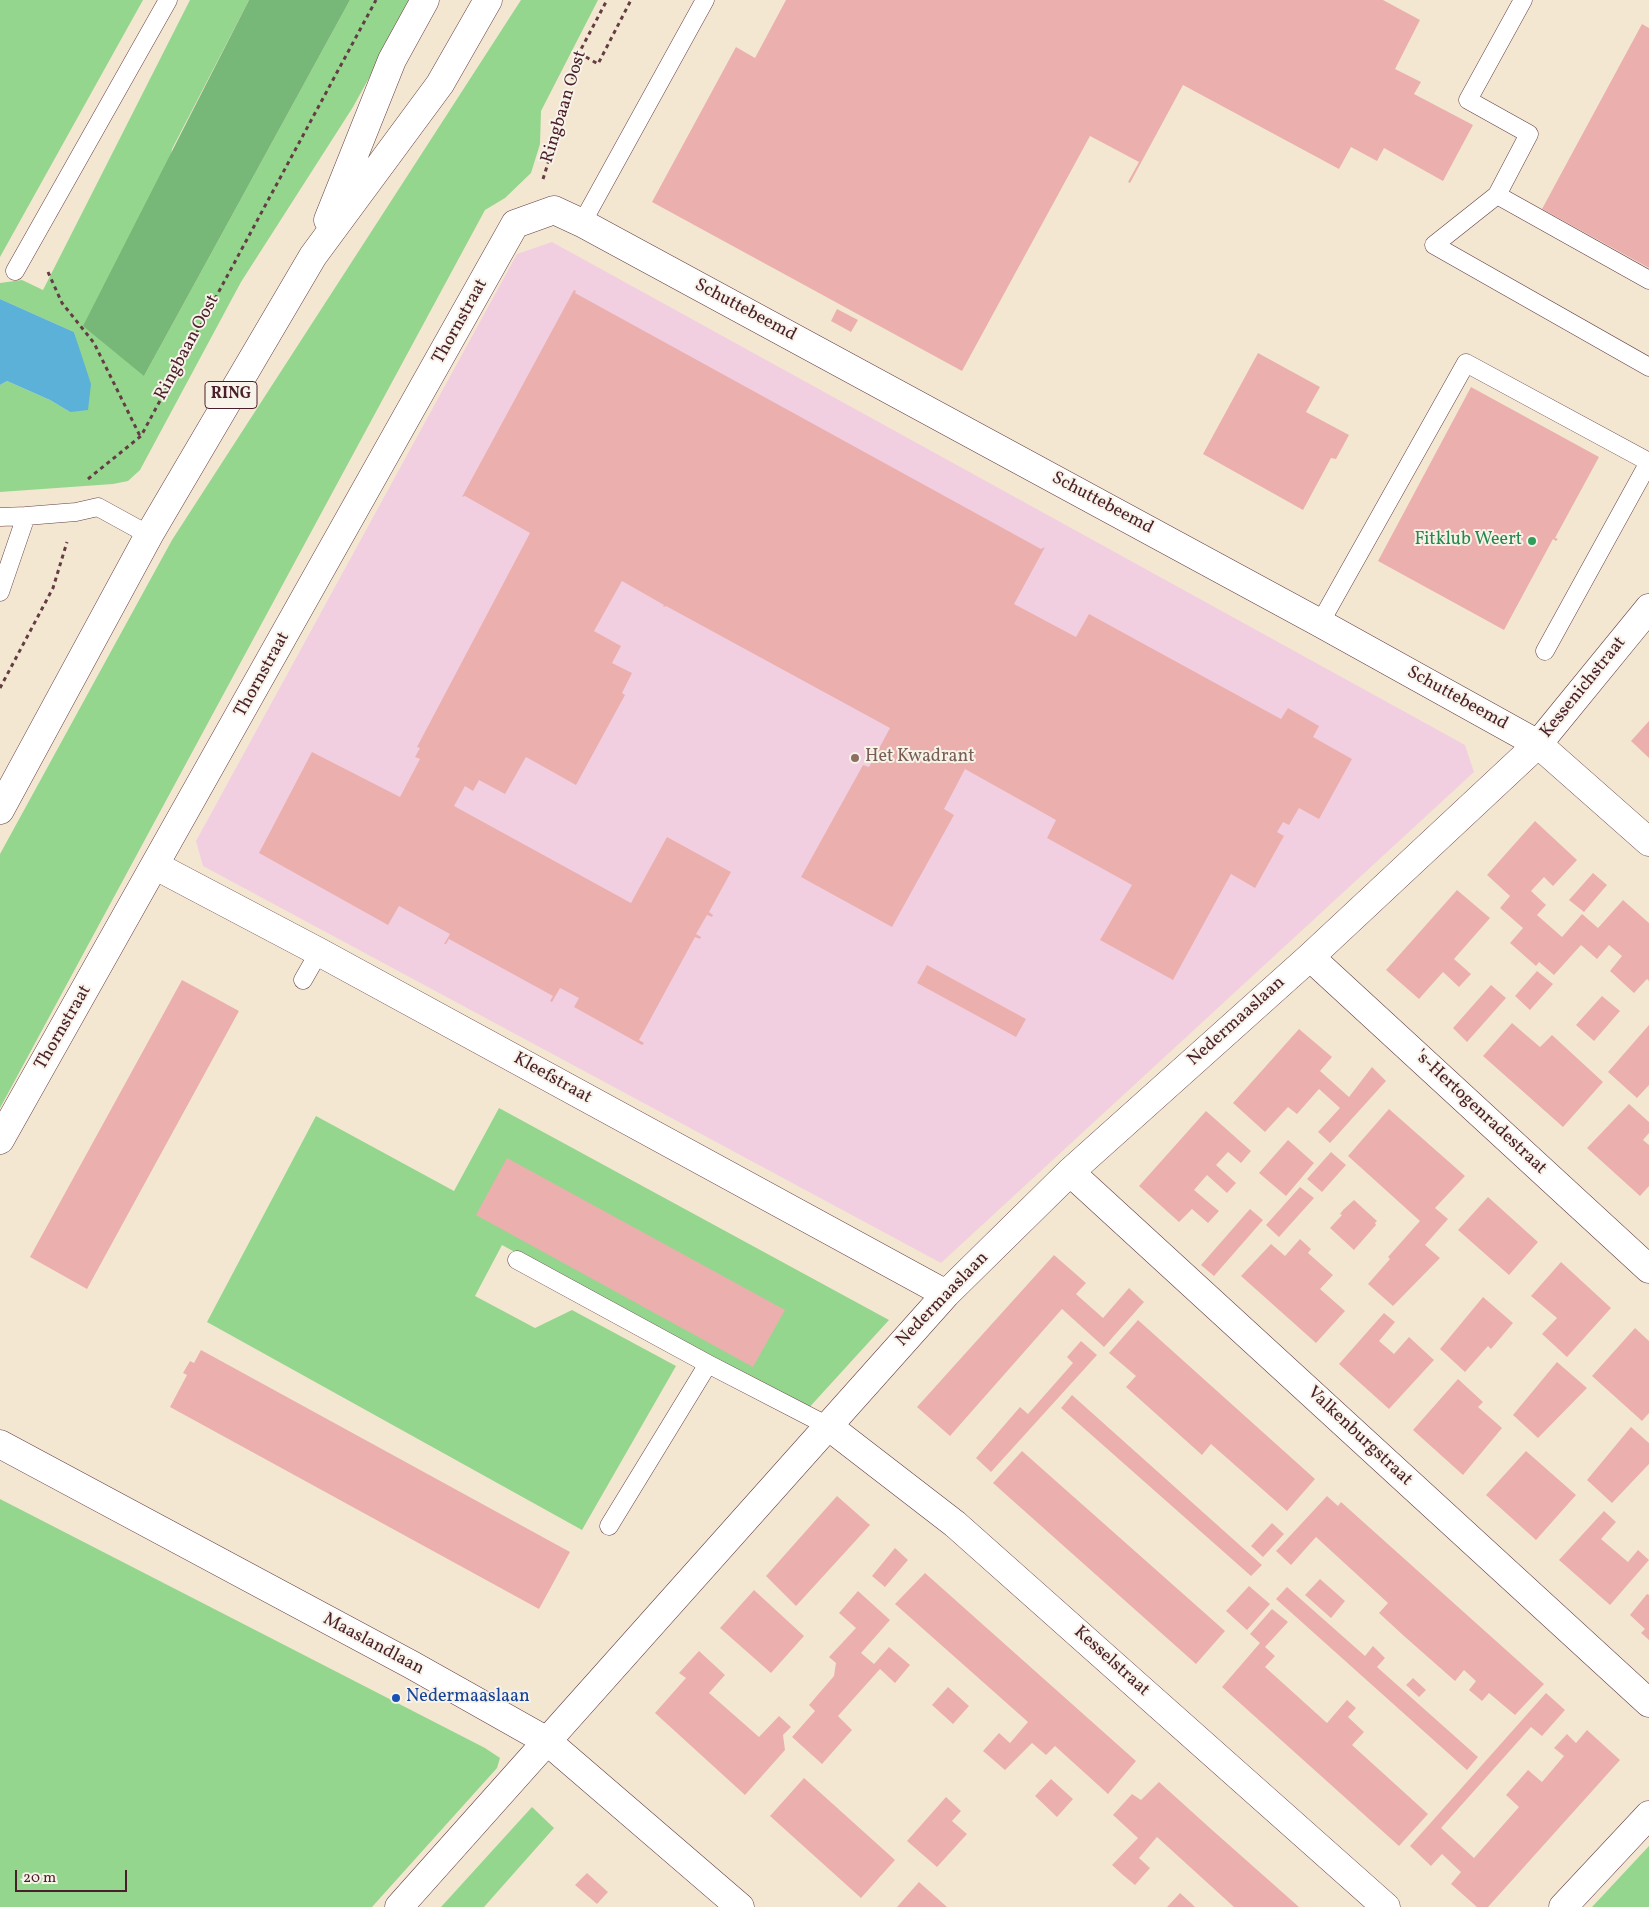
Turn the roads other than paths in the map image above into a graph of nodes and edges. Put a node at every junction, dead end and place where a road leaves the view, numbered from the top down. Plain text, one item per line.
1 (168, 0) edge
2 (425, 0) edge
3 (488, 0) edge
4 (706, 0) edge
5 (1523, 0) edge
6 (1497, 195) junction
7 (531, 217) joint
8 (582, 223) junction
9 (313, 256) junction
10 (15, 271) dead end
11 (1649, 280) edge
12 (1649, 367) edge
13 (1649, 462) edge
14 (0, 516) edge
15 (26, 516) junction
16 (149, 535) junction
17 (0, 592) edge
18 (1649, 608) edge
19 (1320, 623) junction
20 (1545, 651) dead end
21 (1538, 744) junction
22 (0, 810) edge
23 (1649, 842) edge
24 (156, 866) junction
25 (318, 952) junction
26 (1310, 957) junction
27 (303, 980) dead end
28 (0, 1140) edge
29 (1070, 1172) junction
30 (517, 1260) dead end
31 (1649, 1268) edge
32 (946, 1294) junction
33 (708, 1364) junction
34 (828, 1426) junction
35 (0, 1444) edge
36 (609, 1526) dead end
37 (1649, 1703) edge
38 (547, 1742) junction
39 (1649, 1815) edge
40 (399, 1907) edge
41 (740, 1907) edge
42 (1386, 1907) edge
43 (1562, 1907) edge

1 - 10 lane
2 - 9 street, RING
3 - 9 street, RING
4 - 8 lane
5 - 6 lane
6 - 11 lane
6 - 12 lane
7 - 8 street, Schuttebeemd
7 - 24 street, Thornstraat
8 - 19 street, Schuttebeemd
9 - 16 street, RING
13 - 19 lane
13 - 20 lane
14 - 15 lane
15 - 16 lane
15 - 17 lane
16 - 22 street, RING
18 - 21 street, Kessenichstraat
19 - 21 street, Schuttebeemd
21 - 23 street, Schuttebeemd
21 - 26 street, Nedermaaslaan
24 - 25 street, Kleefstraat
24 - 28 street, Thornstraat
25 - 27 lane
25 - 32 street, Kleefstraat
26 - 29 street, Nedermaaslaan
26 - 31 street, 's-Hertogenradestraat
29 - 32 street, Nedermaaslaan
29 - 37 street, Valkenburgstraat
30 - 33 lane
32 - 34 street, Nedermaaslaan
33 - 34 lane
33 - 36 lane
34 - 38 street, Nedermaaslaan
34 - 42 street, Kesselstraat
35 - 38 street, Maaslandlaan
38 - 40 street, Nedermaaslaan
38 - 41 street, Maaslandlaan
39 - 43 street

